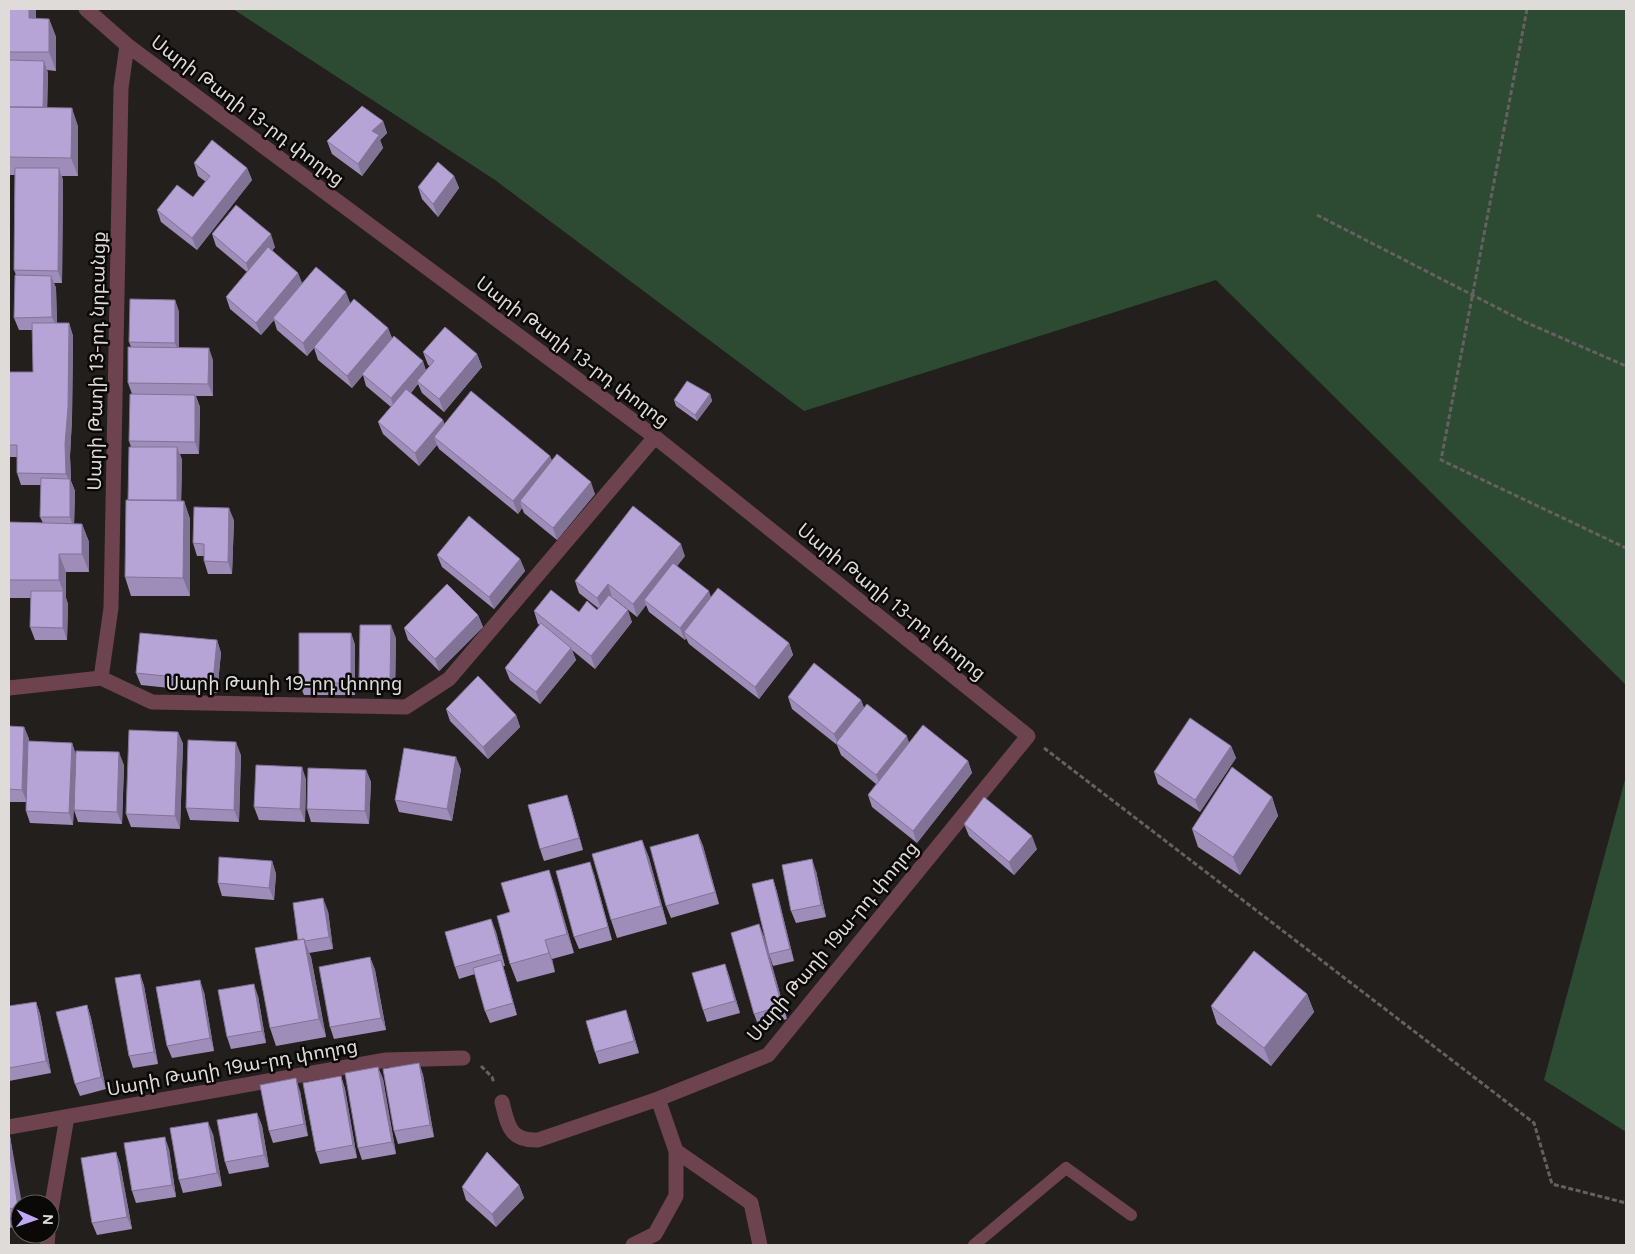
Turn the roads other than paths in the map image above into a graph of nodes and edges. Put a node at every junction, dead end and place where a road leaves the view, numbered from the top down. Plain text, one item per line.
1 (86, 9) edge
2 (127, 45) junction
3 (655, 437) junction
4 (101, 678) junction
5 (9, 688) edge
6 (1028, 736) joint
7 (463, 1058) dead end
8 (658, 1098) junction
9 (502, 1102) dead end
10 (67, 1117) junction
11 (9, 1127) edge
12 (676, 1151) junction
13 (54, 1194) edge
14 (1131, 1215) dead end
15 (633, 1245) edge
16 (760, 1245) edge
17 (974, 1245) edge

1 - 2 street, Սարի Թաղի 13-րդ փողոց
2 - 3 street, Սարի Թաղի 13-րդ փողոց
2 - 4 street, Սարի Թաղի 13-րդ նրբանցք
3 - 4 street, Սարի Թաղի 19-րդ փողոց
3 - 6 street, Սարի Թաղի 13-րդ փողոց
4 - 5 street
6 - 8 street, Սարի Թաղի 19ա-րդ փողոց
7 - 10 street, Սարի Թաղի 19ա-րդ փողոց
8 - 9 street, Սարի Թաղի 19ա-րդ փողոց
8 - 12 street
10 - 11 street, Սարի Թաղի 19ա-րդ փողոց
10 - 13 street
12 - 15 street
12 - 16 street
14 - 17 lane

